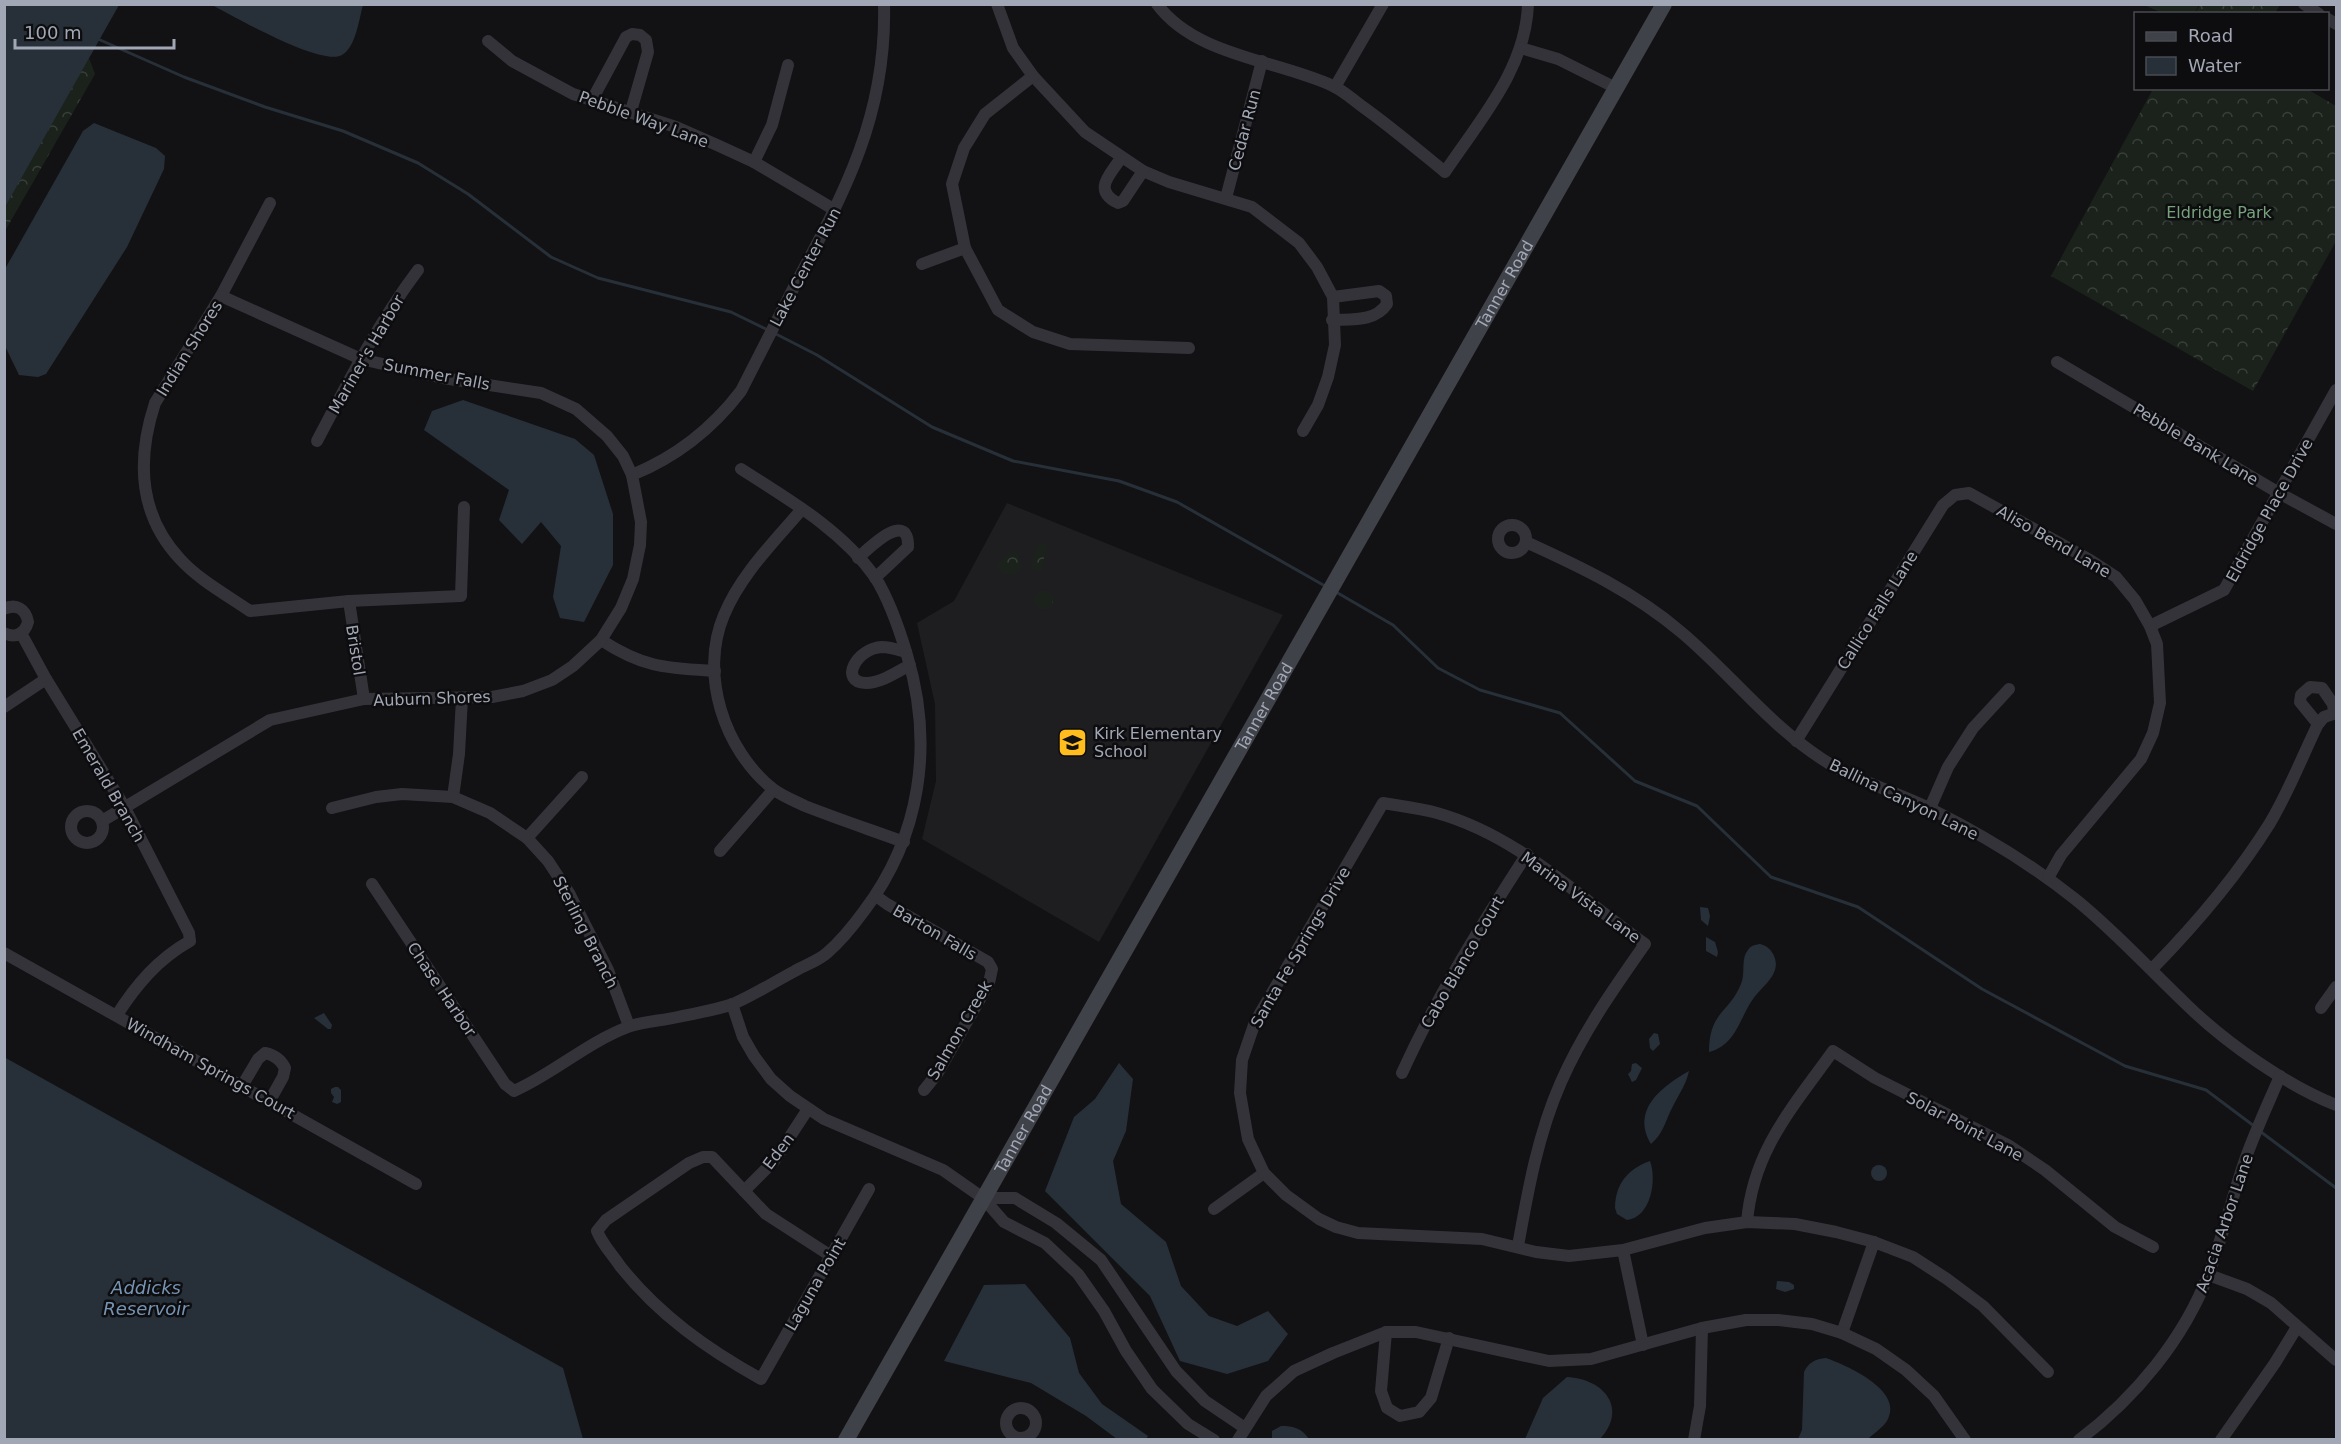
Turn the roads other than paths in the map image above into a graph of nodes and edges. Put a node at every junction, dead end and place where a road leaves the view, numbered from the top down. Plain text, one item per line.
1 (884, 4) edge
2 (998, 4) edge
3 (1157, 4) edge
4 (1383, 4) edge
5 (1528, 4) edge
6 (1664, 4) edge
7 (488, 41) dead end
8 (1521, 48) junction
9 (1262, 61) junction
10 (788, 65) dead end
11 (1033, 76) junction
12 (1335, 87) junction
13 (1616, 88) junction
14 (592, 100) junction
15 (631, 111) junction
16 (1121, 158) junction
17 (754, 162) junction
18 (1143, 171) junction
19 (1226, 198) junction
20 (270, 203) dead end
21 (835, 210) junction
22 (965, 248) junction
23 (921, 264) dead end
24 (418, 270) dead end
25 (222, 296) junction
26 (1333, 297) junction
27 (1332, 320) junction
28 (1189, 348) dead end
29 (361, 359) junction
30 (2057, 362) dead end
31 (2337, 390) edge
32 (1303, 431) dead end
33 (318, 441) dead end
34 (741, 469) dead end
35 (632, 474) junction
36 (1969, 493) joint
37 (2279, 493) junction
38 (464, 507) dead end
39 (802, 509) junction
40 (2337, 524) edge
41 (1526, 542) dead end
42 (858, 558) junction
43 (875, 578) junction
44 (349, 601) junction
45 (4, 609) edge
46 (2150, 626) junction
47 (4, 633) edge
48 (21, 633) junction
49 (601, 640) junction
50 (906, 652) junction
51 (910, 665) junction
52 (715, 671) junction
53 (46, 679) junction
54 (2008, 689) dead end
55 (462, 698) junction
56 (364, 699) junction
57 (4, 707) edge
58 (2328, 717) edge
59 (1796, 741) junction
60 (582, 777) dead end
61 (773, 790) junction
62 (453, 797) junction
63 (1383, 803) joint
64 (124, 806) junction
65 (332, 808) dead end
66 (1930, 808) junction
67 (102, 821) dead end
68 (527, 838) junction
69 (904, 842) junction
70 (720, 851) dead end
71 (1527, 854) junction
72 (2048, 878) junction
73 (372, 884) dead end
74 (876, 896) junction
75 (4, 953) edge
76 (992, 969) joint
77 (2152, 969) junction
78 (2337, 987) edge
79 (732, 1004) junction
80 (2321, 1008) dead end
81 (117, 1015) junction
82 (629, 1026) junction
83 (1402, 1073) dead end
84 (2280, 1076) junction
85 (242, 1086) junction
86 (924, 1090) dead end
87 (269, 1102) junction
88 (2337, 1105) edge
89 (808, 1108) junction
90 (1264, 1173) junction
91 (416, 1185) dead end
92 (869, 1189) dead end
93 (744, 1191) junction
94 (983, 1198) junction
95 (1214, 1209) dead end
96 (1747, 1222) junction
97 (1874, 1242) junction
98 (1518, 1246) junction
99 (2153, 1247) dead end
100 (1623, 1250) junction
101 (831, 1256) junction
102 (2209, 1275) junction
103 (2297, 1327) junction
104 (1702, 1328) junction
105 (1386, 1332) junction
106 (1842, 1333) junction
107 (1449, 1338) junction
108 (1643, 1345) junction
109 (2337, 1360) edge
110 (2048, 1372) dead end
111 (1245, 1428) junction
112 (846, 1440) edge
113 (1214, 1440) edge
114 (1238, 1440) edge
115 (1694, 1440) edge
116 (1965, 1440) edge
117 (2079, 1440) edge
118 (2221, 1440) edge

1 - 21 street, Lake Center Run
2 - 11 street
3 - 9 street
4 - 12 street
5 - 8 street
6 - 13 main road, Tanner Road
7 - 14 street, Pebble Way Lane
8 - 12 street
8 - 13 street
9 - 12 street
9 - 19 street, Cedar Run
10 - 17 street
11 - 16 street
11 - 22 street
13 - 94 main road, Tanner Road
14 - 15 street, Pebble Way Lane
14 - 15 street
15 - 17 street, Pebble Way Lane
16 - 18 street
16 - 18 street
17 - 21 street, Pebble Way Lane
18 - 19 street
19 - 26 street
20 - 25 street, Indian Shores
21 - 35 street, Lake Center Run
22 - 23 street
22 - 28 street
24 - 29 street, Mariner's Harbor
25 - 29 street, Summer Falls
25 - 44 street, Indian Shores
26 - 27 street
26 - 27 street
27 - 32 street
29 - 33 street, Mariner's Harbor
29 - 35 street, Summer Falls
30 - 37 street, Pebble Bank Lane
31 - 37 street, Eldridge Place Drive
34 - 39 street
35 - 49 street, Auburn Shores
36 - 46 street, Aliso Bend Lane
36 - 59 street, Callico Falls Lane
37 - 40 street, Pebble Bank Lane
37 - 46 street, Eldridge Place Drive
38 - 44 street, Indian Shores
39 - 42 street
39 - 52 street
41 - 59 street, Ballina Canyon Lane
42 - 43 street
42 - 43 street
43 - 50 street
44 - 56 street, Bristol
45 - 48 street
46 - 72 street, Aliso Bend Lane
47 - 48 street
48 - 53 street, Emerald Branch
49 - 52 street
49 - 55 street, Auburn Shores
50 - 51 street
50 - 51 street
51 - 69 street
52 - 61 street
53 - 57 street
53 - 64 street, Emerald Branch
54 - 66 street
55 - 56 street, Auburn Shores
55 - 62 street
56 - 64 street, Auburn Shores
58 - 58 street
58 - 77 street
59 - 66 street, Ballina Canyon Lane
60 - 68 street
61 - 69 street
61 - 70 street
62 - 65 street, Sterling Branch
62 - 68 street, Sterling Branch
63 - 71 street, Marina Vista Lane
63 - 90 street, Santa Fe Springs Drive
64 - 67 street, Auburn Shores
64 - 81 street, Emerald Branch
66 - 72 street, Ballina Canyon Lane
68 - 82 street, Sterling Branch
69 - 74 street
71 - 83 street, Cabo Blanco Court
71 - 98 street, Marina Vista Lane
72 - 77 street, Ballina Canyon Lane
73 - 82 street, Chase Harbor
74 - 76 street, Barton Falls
74 - 79 street
75 - 81 street, Windham Springs Court
76 - 86 street, Salmon Creek
77 - 84 street, Ballina Canyon Lane
78 - 80 street
79 - 82 street
79 - 89 street
81 - 85 street, Windham Springs Court
84 - 88 street, Ballina Canyon Lane
84 - 102 street, Acacia Arbor Lane
85 - 87 street, Windham Springs Court
85 - 87 street
87 - 91 street, Windham Springs Court
89 - 93 street, Eden
89 - 94 street
90 - 95 street
90 - 98 street, Santa Fe Springs Drive
92 - 101 street, Laguna Point
93 - 101 street
93 - 101 street, Laguna Point
94 - 111 street
94 - 112 main road, Tanner Road
94 - 113 street
96 - 97 street, Santa Fe Springs Drive
96 - 99 street, Solar Point Lane
96 - 100 street, Santa Fe Springs Drive
97 - 106 street
97 - 110 street, Santa Fe Springs Drive
98 - 100 street, Santa Fe Springs Drive
100 - 108 street
102 - 103 street
102 - 117 street, Acacia Arbor Lane
103 - 109 street
103 - 118 street
104 - 106 street
104 - 108 street
104 - 115 street
105 - 107 street
105 - 107 street
105 - 111 street
106 - 116 street
107 - 108 street
111 - 114 street

